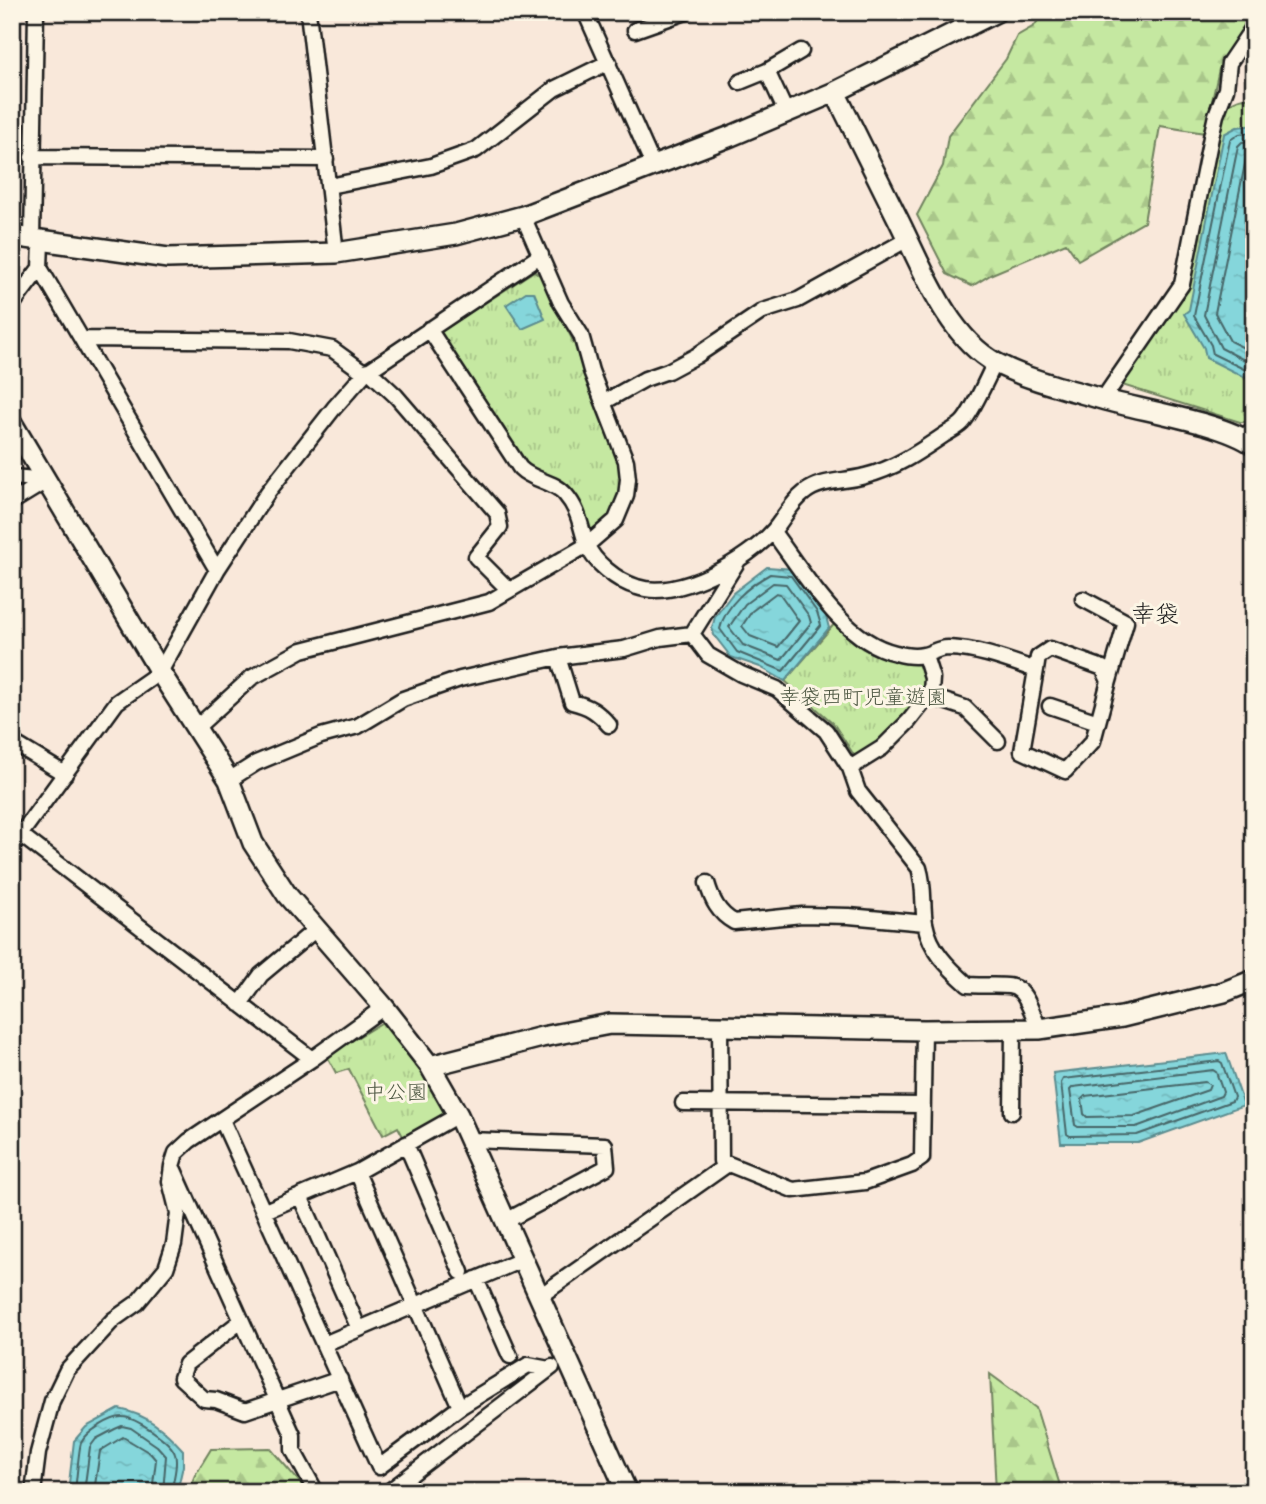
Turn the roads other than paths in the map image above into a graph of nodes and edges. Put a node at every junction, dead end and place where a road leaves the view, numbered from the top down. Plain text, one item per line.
1 (36, 12) edge
2 (308, 12) edge
3 (585, 12) edge
4 (686, 12) edge
5 (996, 12) edge
6 (1254, 26) edge
7 (635, 30) dead end
8 (801, 51) dead end
9 (609, 62) junction
10 (767, 71) junction
11 (740, 82) dead end
12 (835, 92) junction
13 (786, 112) junction
14 (32, 157) junction
15 (326, 159) junction
16 (653, 165) junction
17 (329, 186) junction
18 (523, 216) junction
19 (12, 236) edge
20 (908, 239) junction
21 (37, 241) junction
22 (336, 253) junction
23 (541, 255) junction
24 (40, 268) junction
25 (12, 305) edge
26 (429, 329) junction
27 (83, 339) junction
28 (995, 362) junction
29 (367, 372) junction
30 (1103, 400) junction
31 (604, 401) junction
32 (12, 424) edge
33 (1250, 437) edge
34 (12, 477) edge
35 (48, 480) junction
36 (12, 502) edge
37 (773, 532) junction
38 (587, 545) junction
39 (740, 558) junction
40 (217, 570) junction
41 (509, 590) junction
42 (1083, 599) dead end
43 (692, 634) junction
44 (925, 656) junction
45 (558, 657) junction
46 (1036, 670) junction
47 (160, 672) junction
48 (1109, 681) junction
49 (929, 696) junction
50 (1050, 706) dead end
51 (1098, 722) junction
52 (609, 725) dead end
53 (196, 727) junction
54 (998, 741) dead end
55 (12, 742) edge
56 (850, 768) junction
57 (65, 774) junction
58 (229, 780) junction
59 (16, 841) edge
60 (707, 883) dead end
61 (925, 923) junction
62 (316, 929) junction
63 (1254, 979) edge
64 (240, 1003) junction
65 (384, 1007) junction
66 (720, 1024) junction
67 (1039, 1029) junction
68 (924, 1030) junction
69 (1013, 1030) junction
70 (312, 1059) junction
71 (430, 1066) junction
72 (683, 1103) dead end
73 (719, 1103) junction
74 (922, 1105) junction
75 (1012, 1112) dead end
76 (458, 1115) junction
77 (222, 1120) junction
78 (469, 1140) junction
79 (406, 1144) junction
80 (728, 1164) junction
81 (172, 1166) junction
82 (357, 1172) junction
83 (300, 1196) junction
84 (265, 1211) junction
85 (506, 1221) junction
86 (524, 1259) junction
87 (461, 1272) dead end
88 (476, 1279) junction
89 (540, 1296) junction
90 (415, 1305) junction
91 (242, 1321) junction
92 (359, 1329) junction
93 (324, 1344) junction
94 (510, 1356) dead end
95 (567, 1356) junction
96 (550, 1369) junction
97 (340, 1379) junction
98 (278, 1402) junction
99 (460, 1407) junction
100 (33, 1492) edge
101 (316, 1492) edge
102 (388, 1492) edge
103 (627, 1492) edge

1 - 14 street
2 - 15 street
3 - 9 street
4 - 7 street
5 - 12 street
6 - 30 street
8 - 10 street
9 - 16 street
9 - 17 street
10 - 11 street
10 - 13 street
12 - 13 street
12 - 20 street
13 - 16 street
14 - 15 street
14 - 21 street
15 - 17 street
16 - 18 street
17 - 22 street
18 - 22 street
18 - 23 street
19 - 21 street
20 - 28 street
20 - 31 street
21 - 22 street
21 - 24 street
23 - 26 street
23 - 31 street
24 - 25 street
24 - 27 street
26 - 29 street
26 - 38 street
27 - 29 street
27 - 40 street
28 - 30 street
28 - 37 street
29 - 40 street
29 - 41 street
30 - 33 street
31 - 38 street
32 - 35 street
34 - 35 street
35 - 36 street
35 - 47 street
37 - 39 street
37 - 44 street
38 - 39 street
38 - 41 street
39 - 43 street
40 - 47 street
41 - 53 street
42 - 48 street
43 - 45 street
43 - 56 street
44 - 46 street
44 - 49 street
45 - 52 street
45 - 58 street
46 - 48 street
46 - 51 street
47 - 53 street
47 - 57 street
48 - 51 street
49 - 54 street
49 - 56 street
50 - 51 street
53 - 58 street
55 - 57 street
56 - 61 street
57 - 59 street
58 - 62 street
59 - 64 street
60 - 61 street
61 - 67 street
62 - 64 street
62 - 65 street
63 - 67 street
64 - 70 street
65 - 70 street
65 - 71 street
66 - 68 street
66 - 71 street
66 - 73 street
67 - 69 street
68 - 69 street
68 - 74 street
69 - 75 street
70 - 77 street
71 - 76 street
72 - 73 street
73 - 74 street
73 - 80 street
74 - 80 street
76 - 78 street
76 - 79 street
77 - 81 street
77 - 84 street
78 - 85 street
78 - 85 street
79 - 82 street
79 - 87 street
80 - 89 street
81 - 91 street
81 - 100 street
82 - 83 street
82 - 90 street
83 - 84 street
83 - 92 street
84 - 93 street
85 - 86 street
86 - 88 street
86 - 89 street
88 - 90 street
88 - 94 street
89 - 95 street
90 - 92 street
90 - 99 street
91 - 98 street
91 - 98 street
92 - 93 street
93 - 97 street
95 - 96 street
95 - 103 street
96 - 99 street
96 - 102 street
97 - 98 street
97 - 99 street
98 - 101 street

